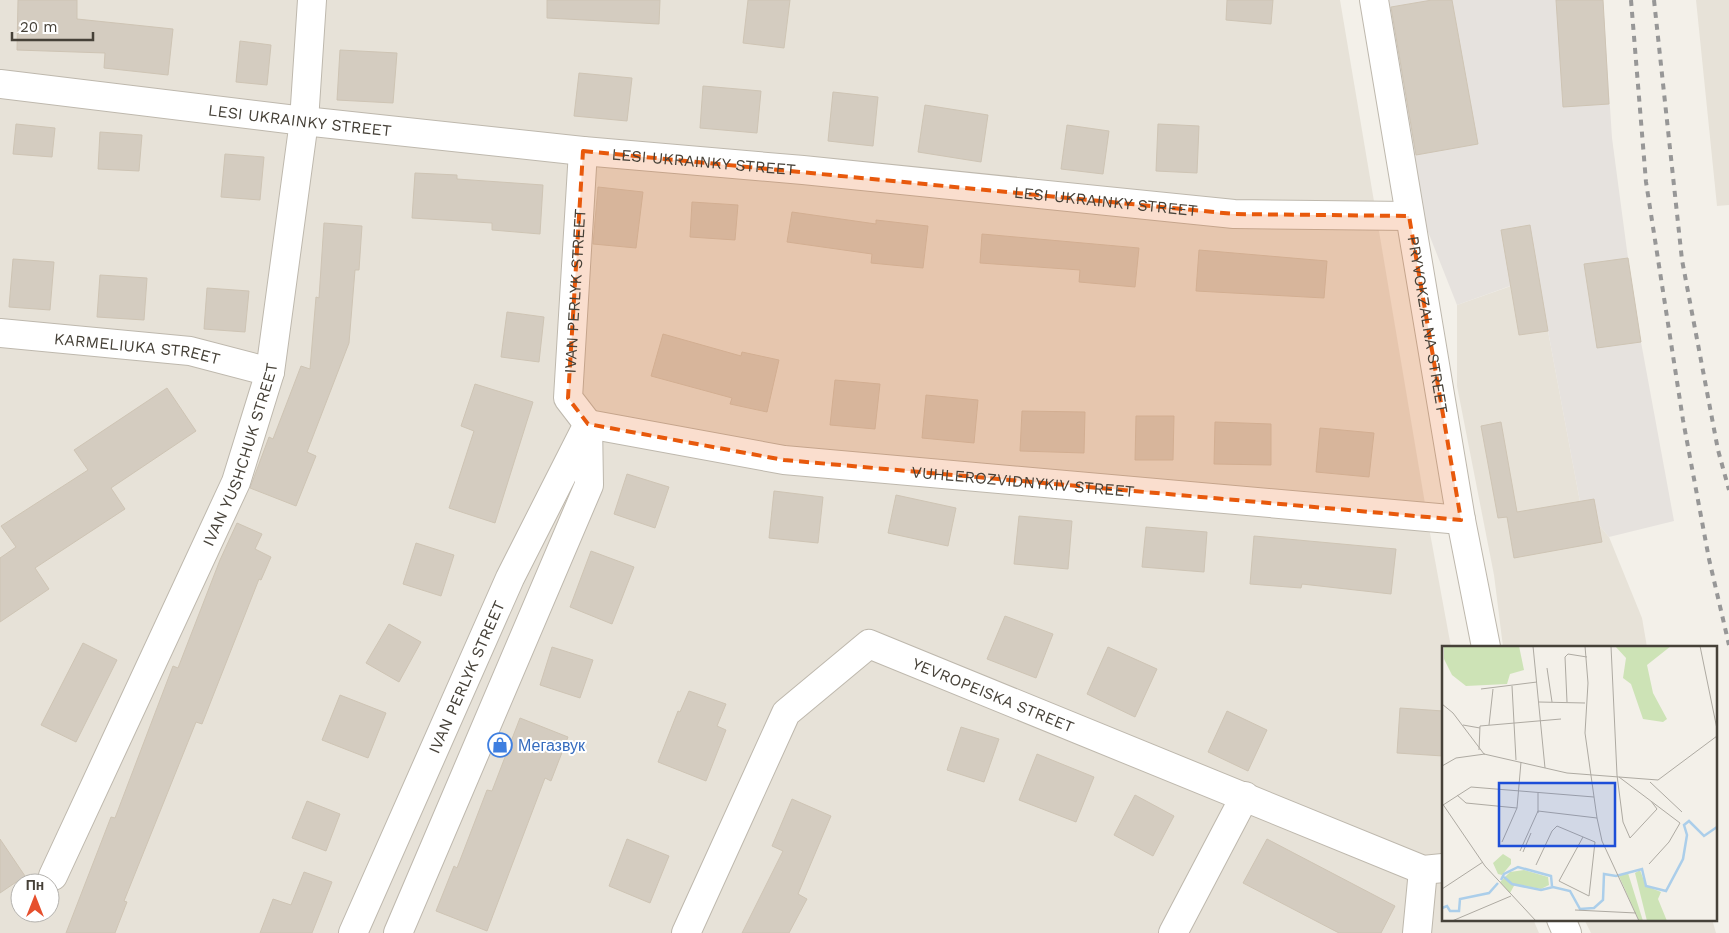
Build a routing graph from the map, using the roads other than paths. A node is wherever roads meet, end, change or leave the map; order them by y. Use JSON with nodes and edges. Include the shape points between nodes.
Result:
{"nodes":[{"id":1,"x":312,"y":0,"type":"edge"},
{"id":2,"x":1374,"y":0,"type":"edge"},
{"id":3,"x":0,"y":84,"type":"edge"},
{"id":4,"x":304,"y":121,"type":"junction"},
{"id":5,"x":583,"y":151,"type":"junction"},
{"id":6,"x":1409,"y":216,"type":"junction"},
{"id":7,"x":0,"y":333,"type":"edge"},
{"id":8,"x":270,"y":372,"type":"junction"},
{"id":9,"x":588,"y":424,"type":"junction"},
{"id":10,"x":1461,"y":520,"type":"junction"},
{"id":11,"x":1486,"y":646,"type":"edge"},
{"id":12,"x":1245,"y":796,"type":"junction"},
{"id":13,"x":1433,"y":869,"type":"edge"},
{"id":14,"x":54,"y":873,"type":"edge"},
{"id":15,"x":1561,"y":920,"type":"edge"},
{"id":16,"x":353,"y":933,"type":"edge"},
{"id":17,"x":398,"y":933,"type":"edge"},
{"id":18,"x":686,"y":933,"type":"edge"},
{"id":19,"x":1173,"y":933,"type":"edge"},
{"id":20,"x":1416,"y":933,"type":"edge"},
{"id":21,"x":1567,"y":933,"type":"edge"}],
"edges":[{"from":1,"to":4,"type":"street","name":"IVAN YUSHCHUK STREET"},
{"from":2,"to":6,"type":"street","name":"PRYVOKZALNA STREET"},
{"from":3,"to":4,"type":"street","name":"LESI UKRAINKY STREET"},
{"from":4,"to":5,"type":"street","name":"LESI UKRAINKY STREET"},
{"from":4,"to":8,"type":"street","name":"IVAN YUSHCHUK STREET"},
{"from":5,"to":6,"type":"street","name":"LESI UKRAINKY STREET","via":[[1234,214]]},
{"from":5,"to":9,"type":"street","name":"IVAN PERLYK STREET","via":[[568,398]]},
{"from":6,"to":10,"type":"street","name":"PRYVOKZALNA STREET"},
{"from":7,"to":8,"type":"street","name":"KARMELIUKA STREET","via":[[190,351]]},
{"from":8,"to":14,"type":"street","name":"IVAN YUSHCHUK STREET","via":[[236,482]]},
{"from":9,"to":10,"type":"street","name":"VUHLEROZVIDNYKIV STREET","via":[[784,460]]},
{"from":9,"to":16,"type":"street","name":"IVAN PERLYK STREET","via":[[510,578]]},
{"from":9,"to":17,"type":"street","via":[[589,485]]},
{"from":10,"to":11,"type":"street","name":"PRYVOKZALNA STREET"},
{"from":12,"to":13,"type":"street","name":"YEVROPEISKA STREET"},
{"from":12,"to":18,"type":"street","name":"YEVROPEISKA STREET","via":[[869,644],[786,713]]},
{"from":12,"to":19,"type":"street"},
{"from":13,"to":20,"type":"street"},
{"from":15,"to":21,"type":"street"}]}
